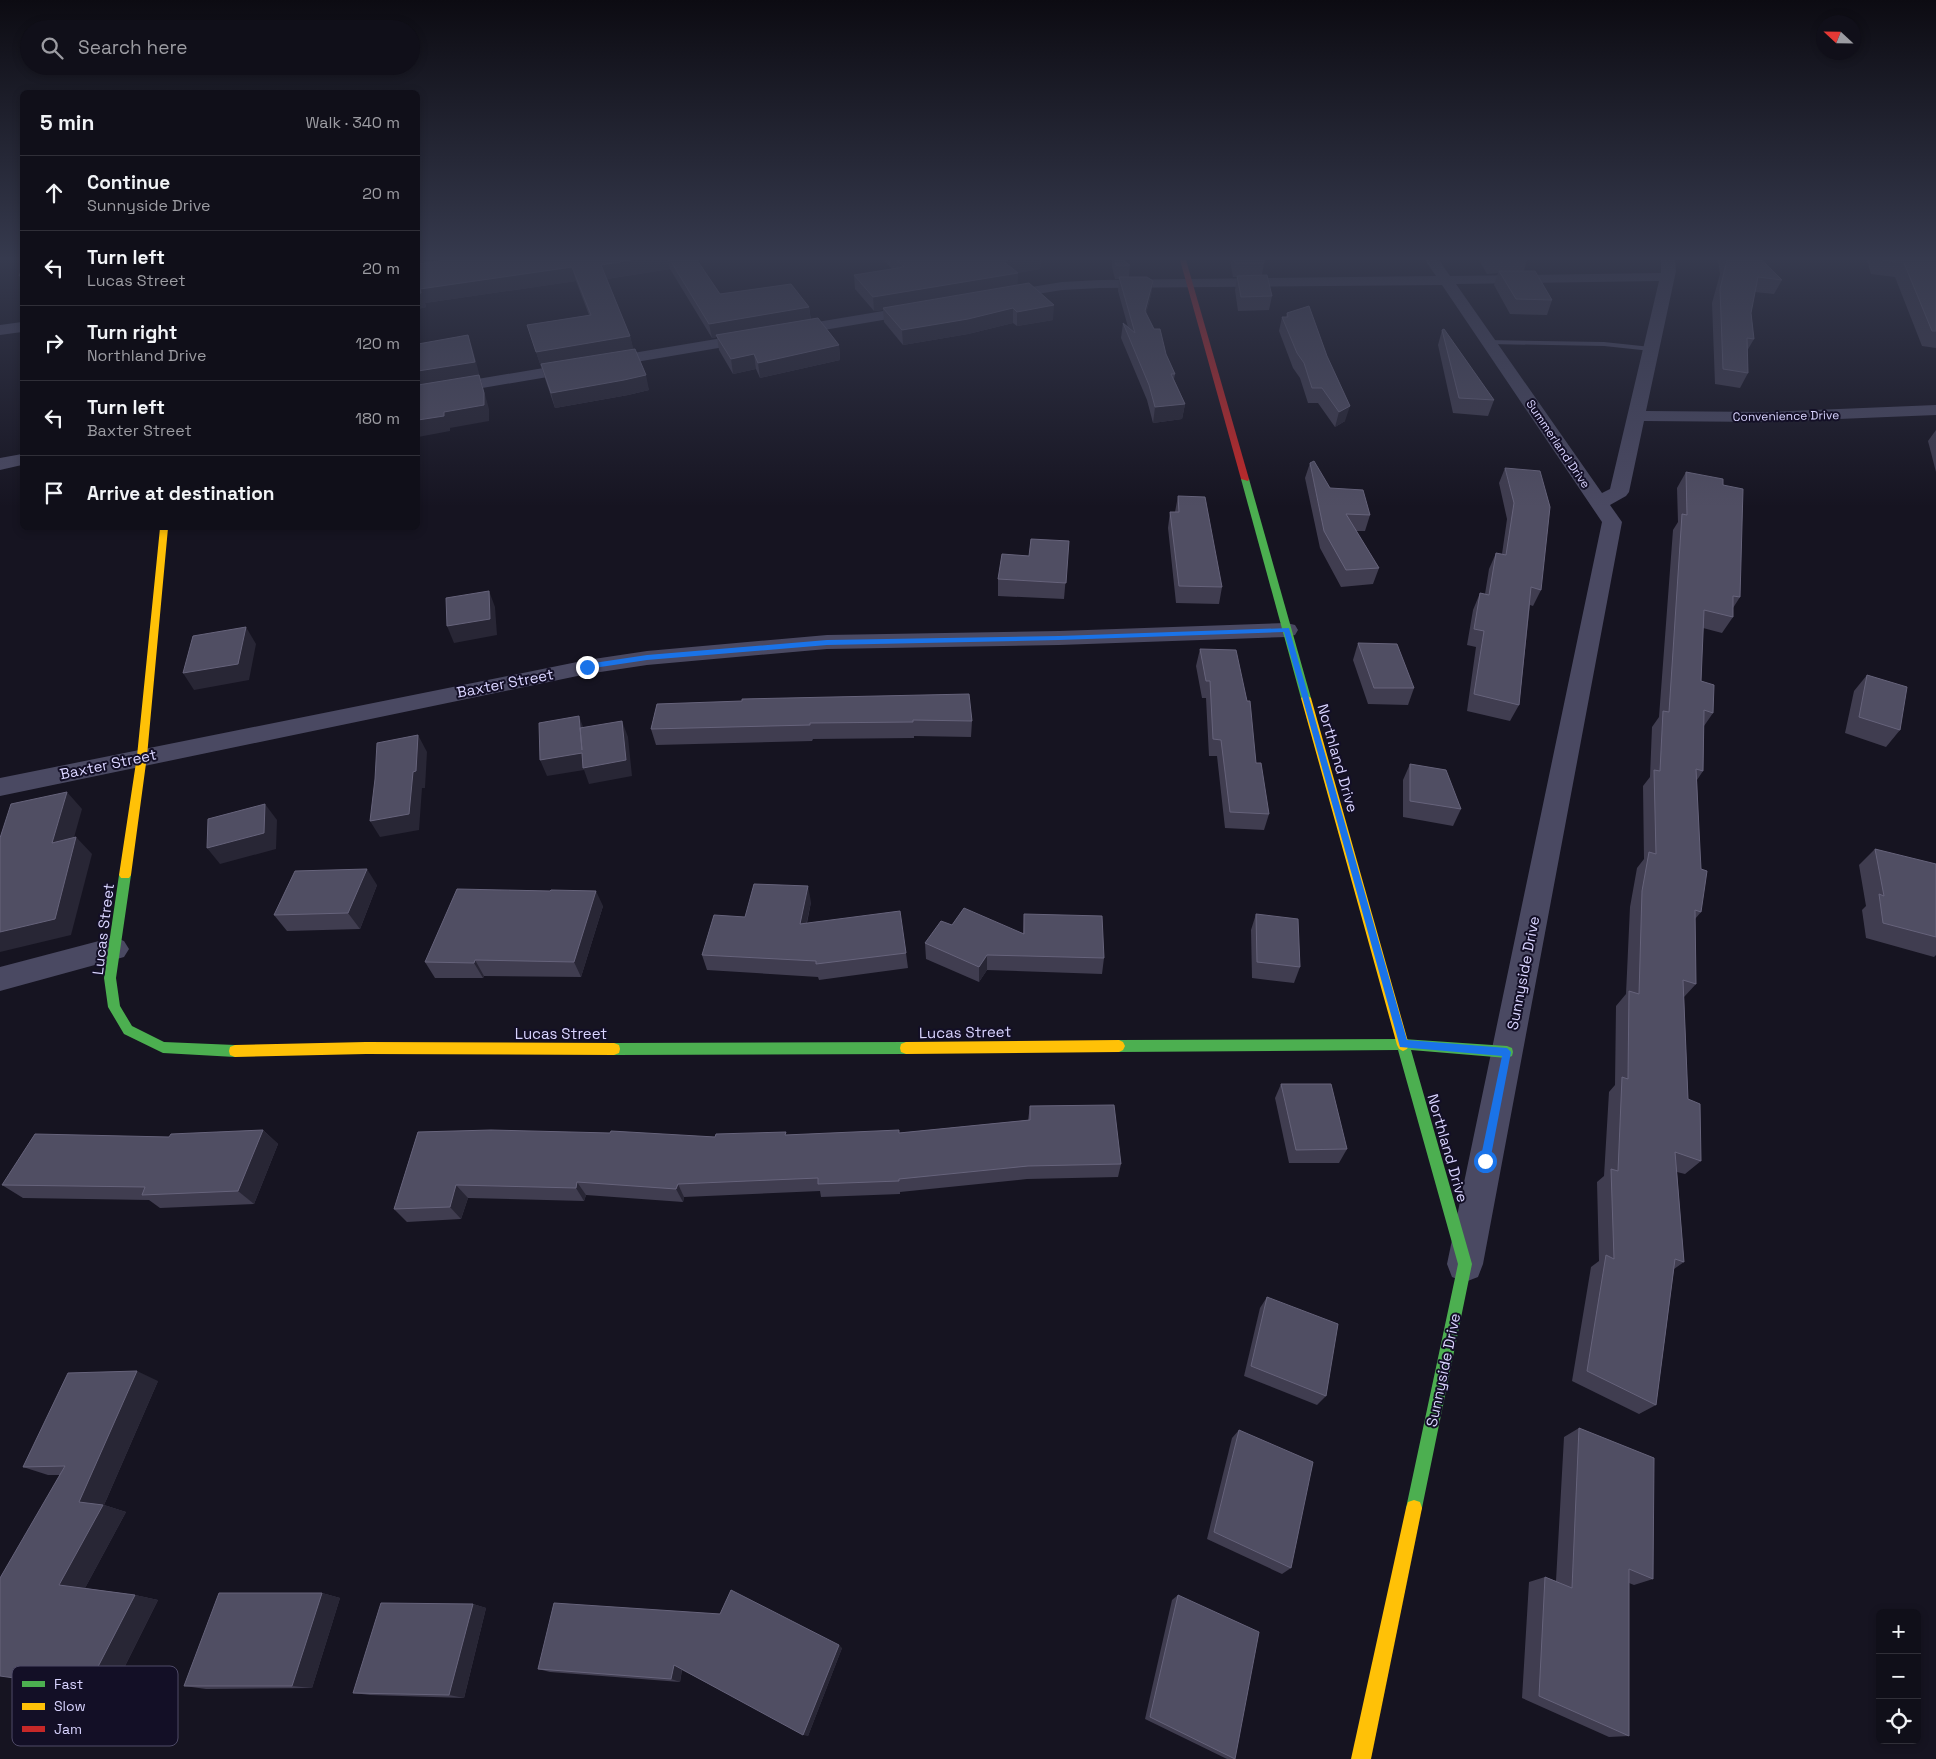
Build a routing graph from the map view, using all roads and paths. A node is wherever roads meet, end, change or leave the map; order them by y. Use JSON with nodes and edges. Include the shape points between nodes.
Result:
{"nodes":[{"id":1,"x":727,"y":342,"type":"edge"},
{"id":2,"x":1206,"y":342,"type":"edge"},
{"id":3,"x":1489,"y":342,"type":"edge"},
{"id":4,"x":1494,"y":342,"type":"edge"},
{"id":5,"x":1652,"y":342,"type":"edge"},
{"id":6,"x":1651,"y":349,"type":"junction"},
{"id":7,"x":420,"y":394,"type":"edge"},
{"id":8,"x":1936,"y":410,"type":"edge"},
{"id":9,"x":1636,"y":416,"type":"junction"},
{"id":10,"x":20,"y":460,"type":"edge"},
{"id":11,"x":0,"y":464,"type":"edge"},
{"id":12,"x":1600,"y":503,"type":"junction"},
{"id":13,"x":164,"y":530,"type":"edge"},
{"id":14,"x":1287,"y":630,"type":"junction"},
{"id":15,"x":142,"y":756,"type":"junction"},
{"id":16,"x":0,"y":786,"type":"edge"},
{"id":17,"x":114,"y":949,"type":"junction"},
{"id":18,"x":0,"y":979,"type":"edge"},
{"id":19,"x":1403,"y":1044,"type":"junction"},
{"id":20,"x":1507,"y":1052,"type":"junction"},
{"id":21,"x":1465,"y":1264,"type":"junction"},
{"id":22,"x":1361,"y":1759,"type":"edge"}],
"edges":[{"from":1,"to":7,"type":"street"},
{"from":2,"to":14,"type":"street","name":"Northland Drive"},
{"from":3,"to":12,"type":"street","name":"Summerland Drive"},
{"from":4,"to":6,"type":"lane","via":[[1604,344]]},
{"from":5,"to":6,"type":"street"},
{"from":6,"to":9,"type":"street"},
{"from":8,"to":9,"type":"street","name":"Convenience Drive","via":[[1768,417]]},
{"from":9,"to":12,"type":"street","via":[[1618,492]]},
{"from":10,"to":11,"type":"street"},
{"from":12,"to":20,"type":"street","name":"Sunnyside Drive","via":[[1612,522]]},
{"from":13,"to":15,"type":"street","name":"Lucas Street"},
{"from":14,"to":15,"type":"street","name":"Baxter Street","via":[[827,642],[647,658],[587,667]]},
{"from":14,"to":19,"type":"street","name":"Northland Drive"},
{"from":15,"to":16,"type":"street","name":"Baxter Street"},
{"from":15,"to":17,"type":"street","name":"Lucas Street"},
{"from":17,"to":18,"type":"street"},
{"from":17,"to":19,"type":"street","name":"Lucas Street","via":[[110,978],[114,1007],[128,1030],[162,1047],[241,1051]]},
{"from":19,"to":20,"type":"street","name":"Lucas Street"},
{"from":19,"to":21,"type":"street","name":"Northland Drive"},
{"from":20,"to":21,"type":"street","name":"Sunnyside Drive"},
{"from":21,"to":22,"type":"street","name":"Sunnyside Drive"}]}
